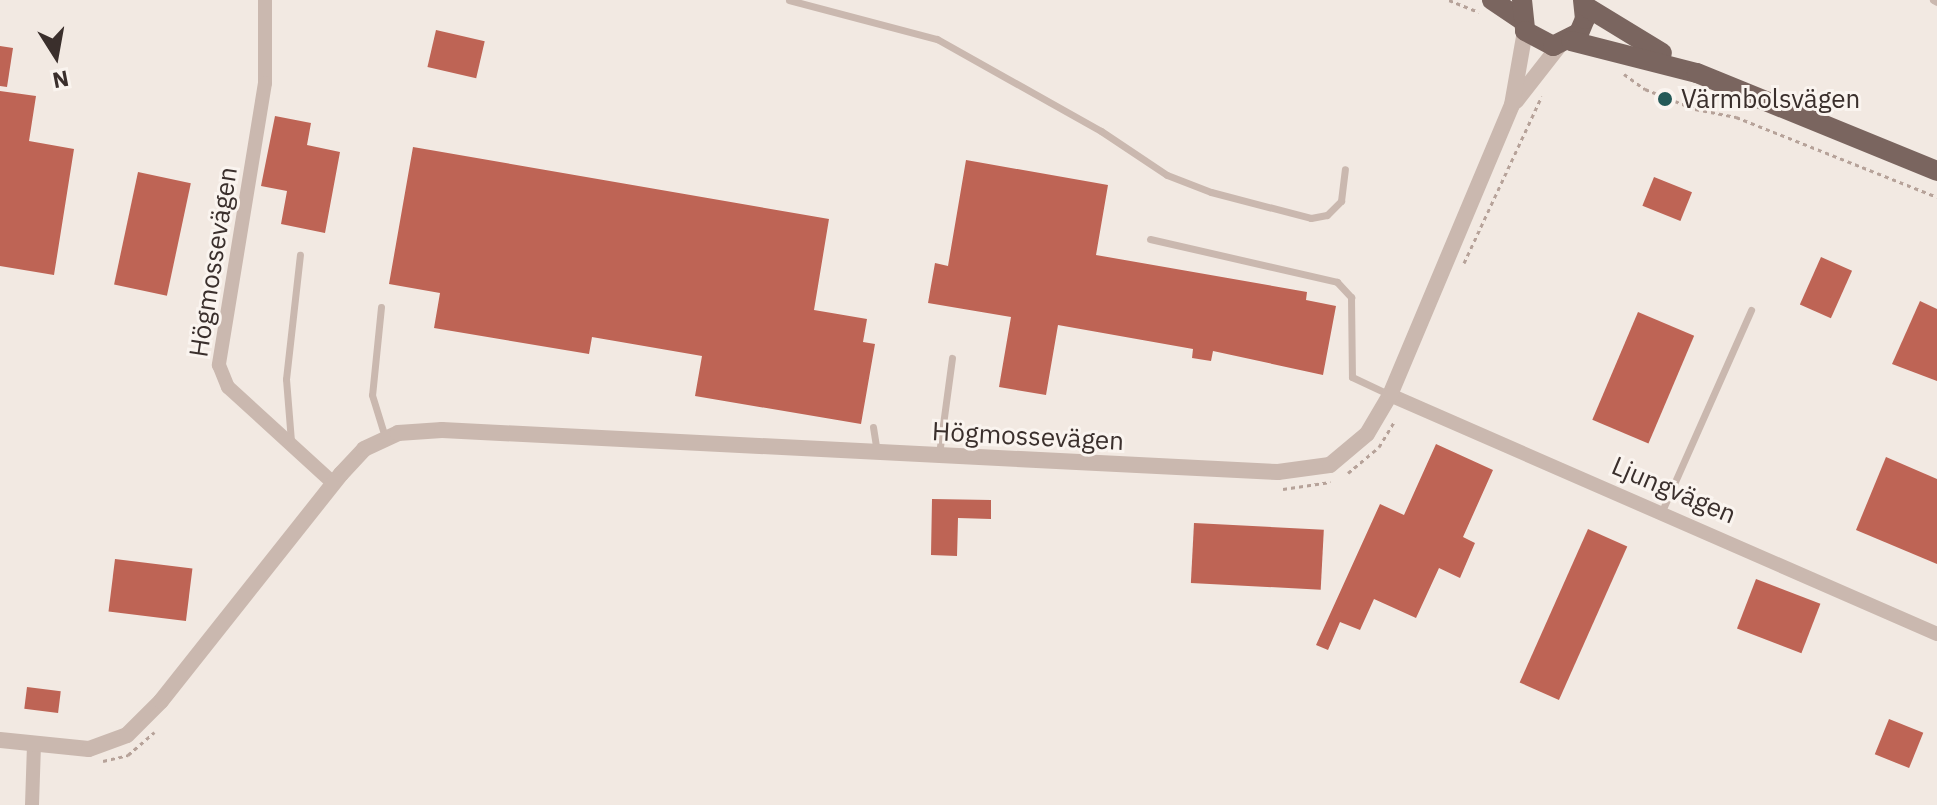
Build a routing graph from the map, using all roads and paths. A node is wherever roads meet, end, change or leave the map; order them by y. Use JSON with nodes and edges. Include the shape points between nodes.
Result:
{"nodes":[{"id":1,"x":265,"y":0,"type":"edge"},
{"id":2,"x":789,"y":0,"type":"edge"},
{"id":3,"x":1449,"y":0,"type":"edge"},
{"id":4,"x":1584,"y":2,"type":"edge"},
{"id":5,"x":1489,"y":8,"type":"edge"},
{"id":6,"x":1522,"y":17,"type":"edge"},
{"id":7,"x":1565,"y":43,"type":"junction"},
{"id":8,"x":1620,"y":71,"type":"dead end"},
{"id":9,"x":1697,"y":73,"type":"junction"},
{"id":10,"x":1512,"y":105,"type":"junction"},
{"id":11,"x":1345,"y":169,"type":"dead end"},
{"id":12,"x":1937,"y":171,"type":"edge"},
{"id":13,"x":1937,"y":197,"type":"edge"},
{"id":14,"x":1150,"y":239,"type":"dead end"},
{"id":15,"x":300,"y":255,"type":"dead end"},
{"id":16,"x":381,"y":307,"type":"dead end"},
{"id":17,"x":1751,"y":310,"type":"dead end"},
{"id":18,"x":952,"y":358,"type":"dead end"},
{"id":19,"x":1390,"y":395,"type":"junction"},
{"id":20,"x":873,"y":427,"type":"dead end"},
{"id":21,"x":385,"y":437,"type":"junction"},
{"id":22,"x":291,"y":441,"type":"junction"},
{"id":23,"x":878,"y":454,"type":"junction"},
{"id":24,"x":939,"y":456,"type":"junction"},
{"id":25,"x":333,"y":483,"type":"junction"},
{"id":26,"x":1662,"y":511,"type":"junction"},
{"id":27,"x":1937,"y":634,"type":"edge"},
{"id":28,"x":0,"y":740,"type":"edge"},
{"id":29,"x":34,"y":745,"type":"junction"},
{"id":30,"x":32,"y":805,"type":"edge"}],
"edges":[{"from":1,"to":22,"type":"street","name":"Högmossevägen","via":[[265,83],[219,365],[228,387]]},
{"from":2,"to":11,"type":"lane","via":[[937,39],[1167,175],[1211,192],[1311,218],[1327,215],[1341,201]]},
{"from":3,"to":5,"type":"path"},
{"from":4,"to":7,"type":"main road","via":[[1583,26]]},
{"from":4,"to":9,"type":"main road"},
{"from":5,"to":6,"type":"main road"},
{"from":6,"to":7,"type":"main road","via":[[1540,44]]},
{"from":6,"to":10,"type":"street","name":"Högmossevägen"},
{"from":7,"to":9,"type":"main road"},
{"from":7,"to":10,"type":"street","name":"Högmossevägen"},
{"from":8,"to":13,"type":"path","via":[[1670,99],[1736,117]]},
{"from":9,"to":12,"type":"main road"},
{"from":10,"to":19,"type":"street","name":"Högmossevägen"},
{"from":14,"to":19,"type":"lane","via":[[1337,282],[1351,297],[1352,377]]},
{"from":15,"to":22,"type":"lane","via":[[286,379]]},
{"from":16,"to":21,"type":"lane","via":[[372,395]]},
{"from":17,"to":26,"type":"lane"},
{"from":18,"to":24,"type":"lane"},
{"from":19,"to":24,"type":"street","name":"Högmossevägen","via":[[1374,425],[1348,454],[1330,465],[1299,472]]},
{"from":19,"to":26,"type":"street","name":"Ljungvägen"},
{"from":20,"to":23,"type":"lane"},
{"from":21,"to":23,"type":"street","name":"Högmossevägen","via":[[442,430]]},
{"from":21,"to":25,"type":"street","name":"Högmossevägen","via":[[364,449]]},
{"from":22,"to":25,"type":"street","name":"Högmossevägen"},
{"from":23,"to":24,"type":"street","name":"Högmossevägen"},
{"from":25,"to":29,"type":"street","name":"Högmossevägen","via":[[135,728],[89,749]]},
{"from":26,"to":27,"type":"street","name":"Ljungvägen"},
{"from":28,"to":29,"type":"street","name":"Högmossevägen"},
{"from":29,"to":30,"type":"street"}]}
